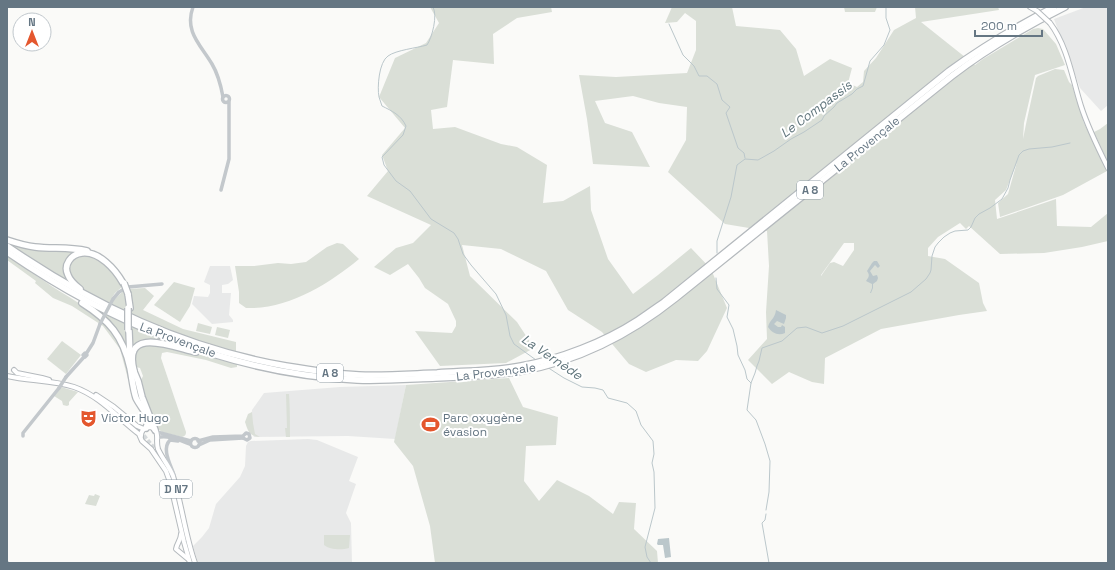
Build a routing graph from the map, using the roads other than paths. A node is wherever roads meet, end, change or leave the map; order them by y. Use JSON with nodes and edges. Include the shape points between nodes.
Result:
{"nodes":[{"id":1,"x":193,"y":7,"type":"edge"},
{"id":2,"x":1030,"y":7,"type":"edge"},
{"id":3,"x":1054,"y":7,"type":"edge"},
{"id":4,"x":1065,"y":7,"type":"edge"},
{"id":5,"x":225,"y":96,"type":"junction"},
{"id":6,"x":227,"y":102,"type":"junction"},
{"id":7,"x":1108,"y":168,"type":"edge"},
{"id":8,"x":221,"y":190,"type":"dead end"},
{"id":9,"x":7,"y":240,"type":"edge"},
{"id":10,"x":7,"y":246,"type":"edge"},
{"id":11,"x":7,"y":252,"type":"edge"},
{"id":12,"x":160,"y":279,"type":"dead end"},
{"id":13,"x":123,"y":283,"type":"junction"},
{"id":14,"x":155,"y":284,"type":"junction"},
{"id":15,"x":162,"y":284,"type":"dead end"},
{"id":16,"x":59,"y":286,"type":"junction"},
{"id":17,"x":105,"y":306,"type":"junction"},
{"id":18,"x":234,"y":360,"type":"junction"},
{"id":19,"x":132,"y":369,"type":"junction"},
{"id":20,"x":14,"y":370,"type":"dead end"},
{"id":21,"x":7,"y":375,"type":"edge"},
{"id":22,"x":51,"y":381,"type":"junction"},
{"id":23,"x":100,"y":398,"type":"junction"},
{"id":24,"x":145,"y":428,"type":"junction"},
{"id":25,"x":140,"y":431,"type":"tunnel mouth"},
{"id":26,"x":156,"y":431,"type":"junction"},
{"id":27,"x":23,"y":436,"type":"dead end"},
{"id":28,"x":141,"y":436,"type":"junction"},
{"id":29,"x":243,"y":437,"type":"dead end"},
{"id":30,"x":157,"y":439,"type":"junction"},
{"id":31,"x":178,"y":441,"type":"junction"},
{"id":32,"x":190,"y":442,"type":"junction"},
{"id":33,"x":199,"y":443,"type":"junction"},
{"id":34,"x":146,"y":444,"type":"junction"},
{"id":35,"x":154,"y":448,"type":"tunnel mouth"},
{"id":36,"x":175,"y":486,"type":"junction"},
{"id":37,"x":182,"y":532,"type":"junction"},
{"id":38,"x":187,"y":544,"type":"junction"},
{"id":39,"x":177,"y":545,"type":"junction"},
{"id":40,"x":180,"y":552,"type":"junction"},
{"id":41,"x":190,"y":562,"type":"edge"},
{"id":42,"x":195,"y":563,"type":"edge"}],
"edges":[{"from":1,"to":5,"type":"street","via":[[191,19],[194,38],[212,64]]},
{"from":2,"to":7,"type":"main road","bridge":true,"via":[[1050,23],[1061,42],[1088,128]]},
{"from":3,"to":17,"type":"highway","name":"La Provençale","number":"A 8","via":[[1005,33],[949,71],[637,321],[590,345],[559,357],[497,369],[395,375],[323,372],[248,358],[203,346]]},
{"from":4,"to":18,"type":"highway","name":"La Provençale","number":"A 8","via":[[1003,41],[952,76],[682,293],[640,325],[595,349],[538,368],[513,372],[369,380],[294,373]]},
{"from":5,"to":6,"type":"street","via":[[223,99]]},
{"from":5,"to":6,"type":"street","via":[[230,98]]},
{"from":6,"to":8,"type":"street","via":[[229,159]]},
{"from":9,"to":13,"type":"highway","via":[[26,246],[88,251],[110,264]]},
{"from":10,"to":17,"type":"highway","name":"La Provençale","number":"A 8","via":[[58,280]]},
{"from":11,"to":16,"type":"highway","name":"La Provençale","number":"A 8"},
{"from":12,"to":14,"type":"street"},
{"from":13,"to":17,"type":"highway","via":[[109,265],[93,255],[80,253],[70,259],[66,269],[70,279]]},
{"from":13,"to":19,"type":"highway","bridge":true,"via":[[129,308]]},
{"from":14,"to":15,"type":"street"},
{"from":14,"to":27,"type":"street","bridge":true,"via":[[128,287],[119,292],[100,324],[93,343]]},
{"from":16,"to":18,"type":"highway","name":"La Provençale","number":"A 8","via":[[133,324],[194,348]]},
{"from":16,"to":19,"type":"highway","via":[[97,312],[112,327]]},
{"from":18,"to":19,"type":"highway","via":[[147,342],[137,346],[133,352]]},
{"from":19,"to":24,"type":"highway","via":[[137,398],[149,420]]},
{"from":19,"to":26,"type":"highway"},
{"from":20,"to":22,"type":"main road","via":[[17,373]]},
{"from":21,"to":22,"type":"main road"},
{"from":21,"to":28,"type":"main road","via":[[74,387],[101,402]]},
{"from":22,"to":23,"type":"main road","via":[[83,388]]},
{"from":23,"to":24,"type":"main road","via":[[137,426]]},
{"from":23,"to":25,"type":"main road"},
{"from":24,"to":26,"type":"main road","via":[[151,427]]},
{"from":24,"to":28,"type":"main road"},
{"from":26,"to":30,"type":"main road"},
{"from":26,"to":32,"type":"street"},
{"from":28,"to":34,"type":"main road"},
{"from":29,"to":33,"type":"street"},
{"from":30,"to":31,"type":"street","via":[[163,437]]},
{"from":30,"to":34,"type":"main road","via":[[151,444]]},
{"from":30,"to":36,"type":"main road","number":"D N7"},
{"from":31,"to":32,"type":"street"},
{"from":31,"to":36,"type":"street","via":[[171,440],[166,447]]},
{"from":32,"to":33,"type":"street","via":[[194,439]]},
{"from":32,"to":33,"type":"street","via":[[193,448],[198,447]]},
{"from":34,"to":37,"type":"main road","number":"D N7","via":[[161,464],[170,482]]},
{"from":35,"to":36,"type":"main road"},
{"from":36,"to":38,"type":"main road","number":"D N7"},
{"from":37,"to":38,"type":"main road","number":"D N7"},
{"from":37,"to":39,"type":"main road"},
{"from":38,"to":39,"type":"main road"},
{"from":38,"to":40,"type":"main road"},
{"from":38,"to":41,"type":"main road","number":"D N7"},
{"from":38,"to":42,"type":"main road","number":"D N7"},
{"from":39,"to":40,"type":"main road","via":[[176,549]]},
{"from":40,"to":41,"type":"main road"}]}
